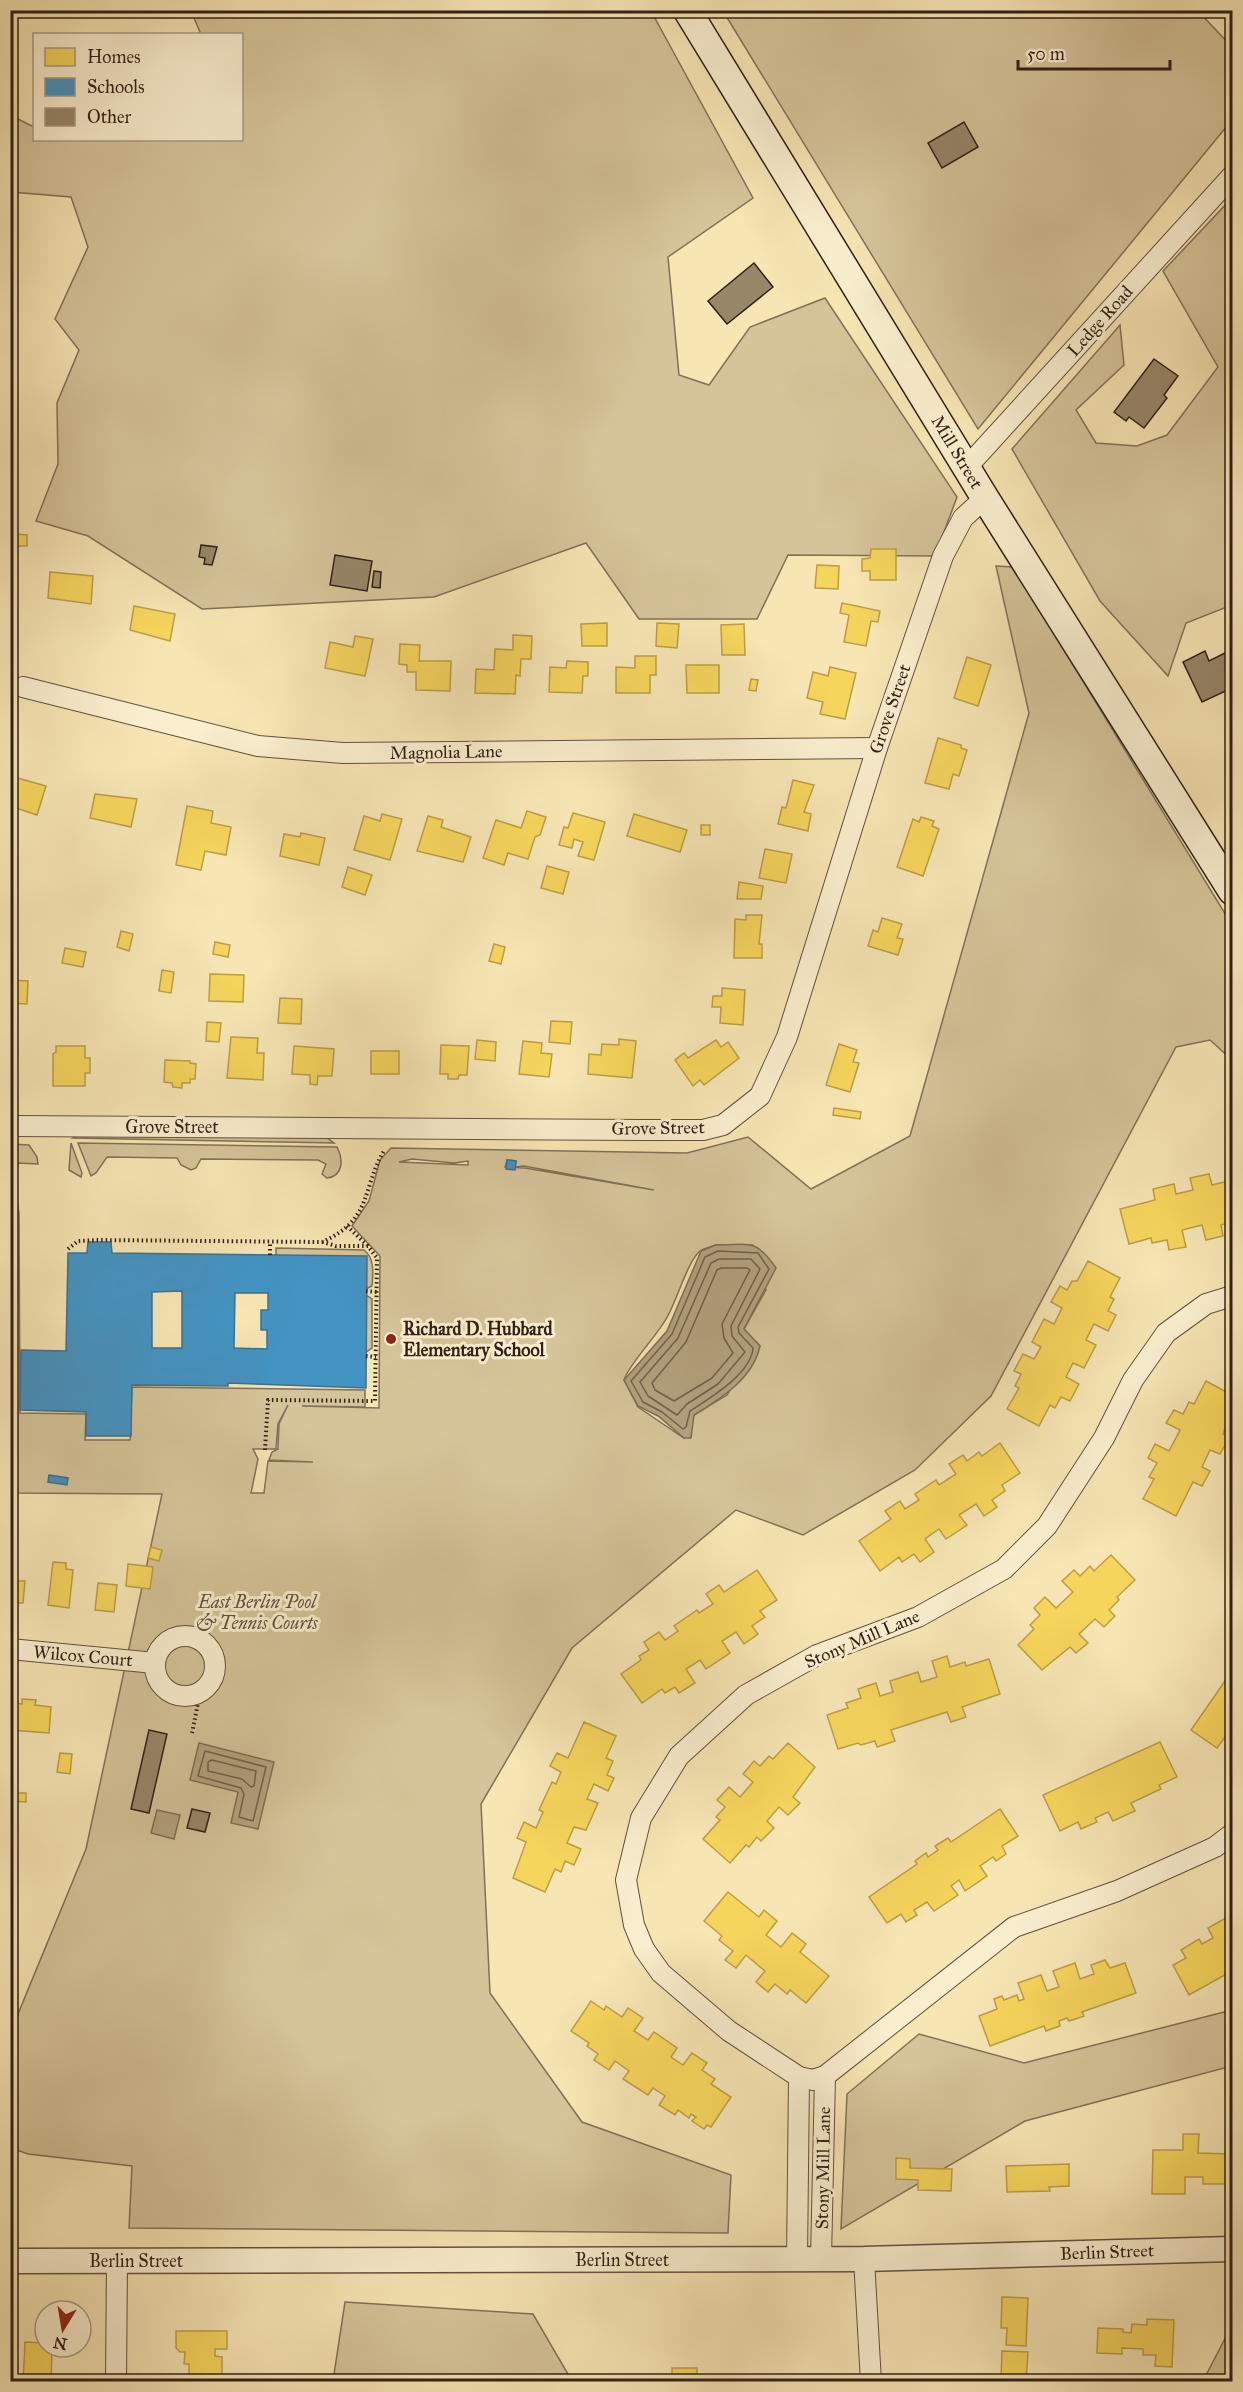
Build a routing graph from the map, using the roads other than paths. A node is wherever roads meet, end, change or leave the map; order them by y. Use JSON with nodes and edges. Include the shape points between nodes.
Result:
{"nodes":[{"id":1,"x":687,"y":10,"type":"edge"},
{"id":2,"x":1233,"y":176,"type":"edge"},
{"id":3,"x":967,"y":466,"type":"junction"},
{"id":4,"x":985,"y":498,"type":"junction"},
{"id":5,"x":23,"y":687,"type":"dead end"},
{"id":6,"x":877,"y":748,"type":"junction"},
{"id":7,"x":1233,"y":891,"type":"edge"},
{"id":8,"x":10,"y":1126,"type":"edge"},
{"id":9,"x":1233,"y":1296,"type":"edge"},
{"id":10,"x":10,"y":1649,"type":"edge"},
{"id":11,"x":155,"y":1663,"type":"junction"},
{"id":12,"x":1233,"y":1834,"type":"edge"},
{"id":13,"x":825,"y":2076,"type":"junction"},
{"id":14,"x":799,"y":2077,"type":"junction"},
{"id":15,"x":1233,"y":2249,"type":"edge"},
{"id":16,"x":821,"y":2259,"type":"junction"},
{"id":17,"x":864,"y":2259,"type":"junction"},
{"id":18,"x":117,"y":2260,"type":"junction"},
{"id":19,"x":797,"y":2260,"type":"junction"},
{"id":20,"x":10,"y":2261,"type":"edge"},
{"id":21,"x":116,"y":2382,"type":"edge"},
{"id":22,"x":871,"y":2382,"type":"edge"}],
"edges":[{"from":1,"to":3,"type":"main road","name":"Mill Street"},
{"from":2,"to":3,"type":"street","name":"Ledge Road"},
{"from":3,"to":4,"type":"main road","name":"Mill Street"},
{"from":4,"to":6,"type":"street","name":"Grove Street","via":[[963,519],[943,556]]},
{"from":4,"to":7,"type":"main road","name":"Mill Street"},
{"from":5,"to":6,"type":"street","name":"Magnolia Lane","via":[[258,746],[343,753]]},
{"from":6,"to":8,"type":"street","name":"Grove Street","via":[[787,1037],[760,1096],[723,1125],[693,1130]]},
{"from":9,"to":14,"type":"street","name":"Stony Mill Lane","via":[[1206,1304],[1166,1333],[1133,1380],[1104,1438],[1047,1526],[1004,1569],[918,1617],[818,1655],[746,1695],[679,1756],[641,1818],[626,1880],[634,1925],[644,1949],[661,1973],[729,2031]]},
{"from":10,"to":11,"type":"street","name":"Wilcox Court"},
{"from":11,"to":11,"type":"street","name":"Wilcox Court","via":[[163,1645],[180,1636],[198,1639],[212,1652],[215,1670],[200,1693],[181,1696],[172,1694],[159,1681]]},
{"from":12,"to":13,"type":"street","via":[[1215,1848],[1117,1891],[1014,1927]]},
{"from":13,"to":14,"type":"street","name":"Stony Mill Lane","via":[[813,2080]]},
{"from":13,"to":16,"type":"street","name":"Stony Mill Lane"},
{"from":14,"to":19,"type":"street","name":"Stony Mill Lane"},
{"from":15,"to":17,"type":"street","name":"Berlin Street"},
{"from":16,"to":17,"type":"street","name":"Berlin Street"},
{"from":16,"to":19,"type":"street","name":"Berlin Street"},
{"from":17,"to":22,"type":"street"},
{"from":18,"to":19,"type":"street","name":"Berlin Street"},
{"from":18,"to":20,"type":"street","name":"Berlin Street"},
{"from":18,"to":21,"type":"street"}]}
